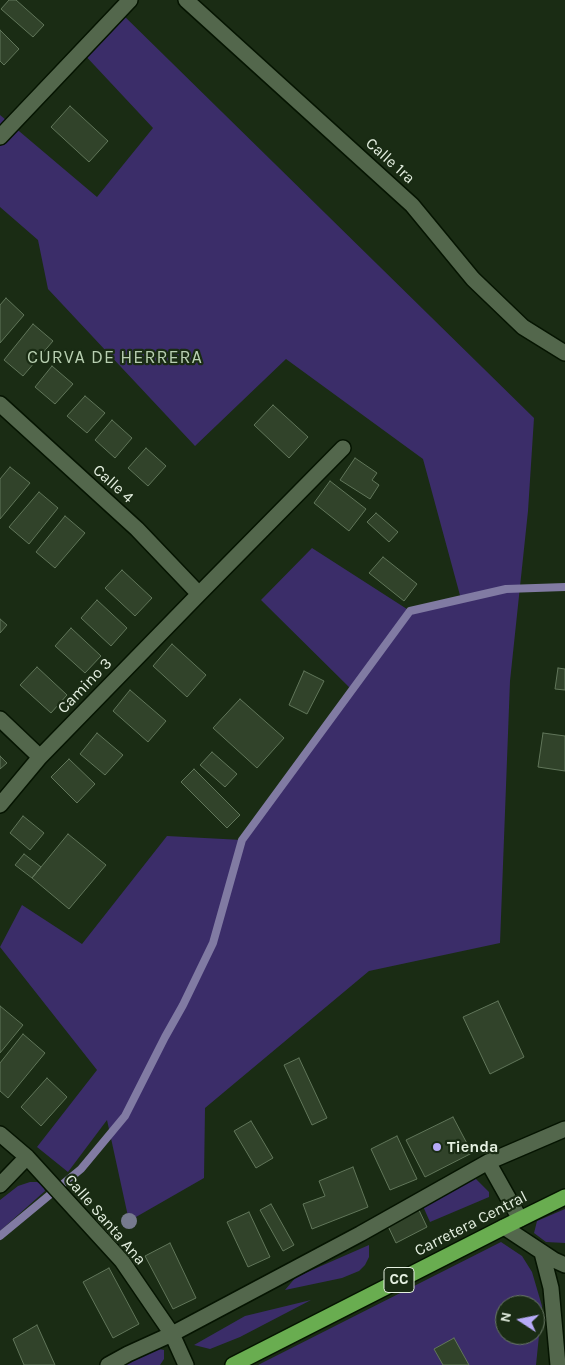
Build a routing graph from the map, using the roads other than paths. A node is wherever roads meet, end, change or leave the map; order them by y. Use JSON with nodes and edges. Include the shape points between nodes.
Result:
{"nodes":[{"id":1,"x":130,"y":0,"type":"edge"},
{"id":2,"x":186,"y":0,"type":"edge"},
{"id":3,"x":0,"y":137,"type":"edge"},
{"id":4,"x":565,"y":352,"type":"edge"},
{"id":5,"x":0,"y":404,"type":"edge"},
{"id":6,"x":343,"y":448,"type":"dead end"},
{"id":7,"x":199,"y":594,"type":"junction"},
{"id":8,"x":0,"y":719,"type":"edge"},
{"id":9,"x":40,"y":757,"type":"junction"},
{"id":10,"x":0,"y":805,"type":"edge"},
{"id":11,"x":565,"y":1128,"type":"edge"},
{"id":12,"x":0,"y":1134,"type":"edge"},
{"id":13,"x":27,"y":1157,"type":"junction"},
{"id":14,"x":488,"y":1162,"type":"junction"},
{"id":15,"x":0,"y":1185,"type":"edge"},
{"id":16,"x":565,"y":1197,"type":"edge"},
{"id":17,"x":520,"y":1219,"type":"junction"},
{"id":18,"x":504,"y":1226,"type":"junction"},
{"id":19,"x":542,"y":1253,"type":"junction"},
{"id":20,"x":565,"y":1265,"type":"edge"},
{"id":21,"x":172,"y":1334,"type":"junction"},
{"id":22,"x":108,"y":1365,"type":"edge"},
{"id":23,"x":186,"y":1365,"type":"edge"},
{"id":24,"x":233,"y":1365,"type":"edge"},
{"id":25,"x":558,"y":1365,"type":"edge"}],
"edges":[{"from":1,"to":3,"type":"street"},
{"from":2,"to":4,"type":"street","name":"Calle 1ra","via":[[412,204],[473,279],[523,327]]},
{"from":5,"to":7,"type":"street","name":"Calle 4","via":[[137,529]]},
{"from":6,"to":7,"type":"street","name":"Camino 3"},
{"from":7,"to":9,"type":"street","name":"Camino 3"},
{"from":8,"to":9,"type":"street"},
{"from":9,"to":10,"type":"street","name":"Camino 3"},
{"from":11,"to":14,"type":"street"},
{"from":12,"to":13,"type":"street","name":"Calle Santa Ana"},
{"from":13,"to":15,"type":"street"},
{"from":13,"to":21,"type":"street","name":"Calle Santa Ana","via":[[122,1261]]},
{"from":14,"to":17,"type":"street"},
{"from":14,"to":21,"type":"street"},
{"from":16,"to":17,"type":"highway","name":"Carretera Central","number":"CC"},
{"from":17,"to":18,"type":"highway","name":"Carretera Central","number":"CC"},
{"from":18,"to":19,"type":"street"},
{"from":18,"to":24,"type":"highway","name":"Carretera Central","number":"CC"},
{"from":19,"to":20,"type":"street"},
{"from":19,"to":25,"type":"street","via":[[552,1288]]},
{"from":21,"to":22,"type":"street"},
{"from":21,"to":23,"type":"street","name":"Calle Santa Ana"}]}
